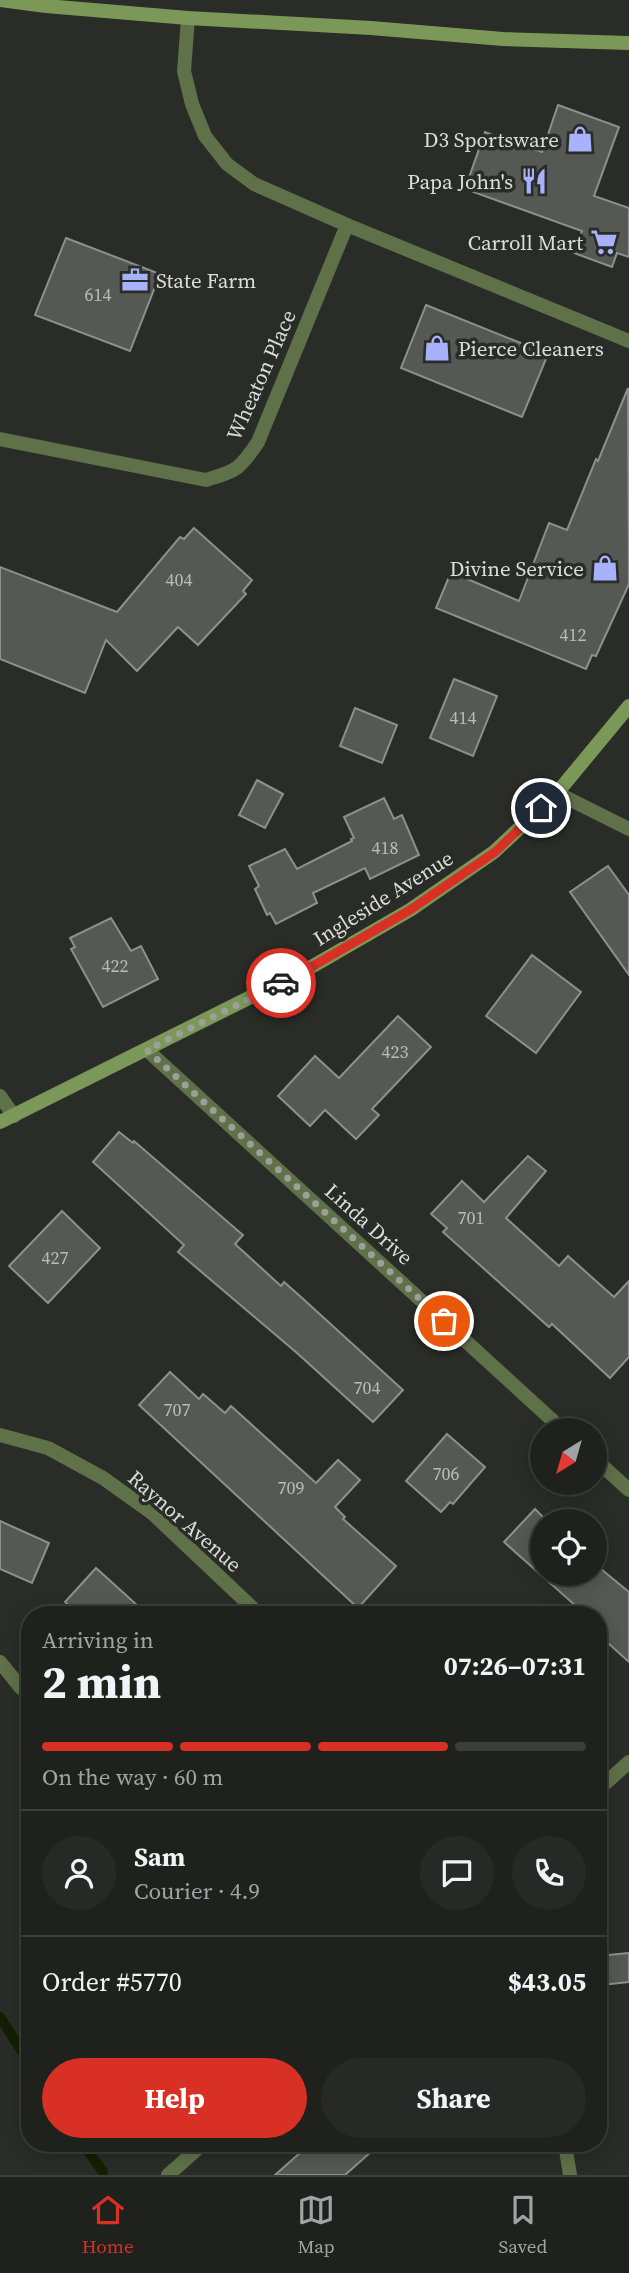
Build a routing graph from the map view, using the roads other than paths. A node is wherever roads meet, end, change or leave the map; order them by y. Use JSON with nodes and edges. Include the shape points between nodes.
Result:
{"nodes":[{"id":1,"x":0,"y":0,"type":"edge"},
{"id":2,"x":47,"y":3,"type":"edge"},
{"id":3,"x":188,"y":18,"type":"junction"},
{"id":4,"x":629,"y":43,"type":"edge"},
{"id":5,"x":347,"y":225,"type":"junction"},
{"id":6,"x":629,"y":341,"type":"edge"},
{"id":7,"x":0,"y":439,"type":"edge"},
{"id":8,"x":629,"y":706,"type":"edge"},
{"id":9,"x":557,"y":793,"type":"junction"},
{"id":10,"x":629,"y":829,"type":"edge"},
{"id":11,"x":147,"y":1050,"type":"junction"},
{"id":12,"x":0,"y":1097,"type":"edge"},
{"id":13,"x":7,"y":1119,"type":"edge"},
{"id":14,"x":550,"y":1418,"type":"edge"},
{"id":15,"x":0,"y":1435,"type":"edge"},
{"id":16,"x":607,"y":1470,"type":"edge"},
{"id":17,"x":629,"y":1490,"type":"edge"},
{"id":18,"x":250,"y":1606,"type":"edge"},
{"id":19,"x":0,"y":1662,"type":"edge"},
{"id":20,"x":21,"y":1688,"type":"dead end"},
{"id":21,"x":629,"y":1762,"type":"edge"},
{"id":22,"x":607,"y":1782,"type":"edge"},
{"id":23,"x":194,"y":2152,"type":"edge"},
{"id":24,"x":566,"y":2152,"type":"edge"},
{"id":25,"x":168,"y":2175,"type":"edge"},
{"id":26,"x":570,"y":2175,"type":"edge"}],
"edges":[{"from":1,"to":2,"type":"main road"},
{"from":2,"to":3,"type":"main road"},
{"from":3,"to":4,"type":"main road"},
{"from":3,"to":5,"type":"street","via":[[184,71],[205,136],[228,164],[254,184]]},
{"from":5,"to":6,"type":"street"},
{"from":5,"to":7,"type":"street","name":"Wheaton Place","via":[[258,442],[243,465],[206,480]]},
{"from":8,"to":9,"type":"main road","name":"Ingleside Avenue"},
{"from":9,"to":10,"type":"street"},
{"from":9,"to":11,"type":"main road","name":"Ingleside Avenue","via":[[495,852],[410,910],[313,966]]},
{"from":11,"to":13,"type":"main road","name":"Ingleside Avenue"},
{"from":11,"to":14,"type":"street","name":"Linda Drive"},
{"from":12,"to":13,"type":"street"},
{"from":15,"to":18,"type":"street","name":"Raynor Avenue","via":[[48,1448],[103,1478],[152,1513]]},
{"from":16,"to":17,"type":"street"},
{"from":19,"to":20,"type":"street"},
{"from":21,"to":22,"type":"street"},
{"from":23,"to":25,"type":"street"},
{"from":24,"to":26,"type":"street"}]}
